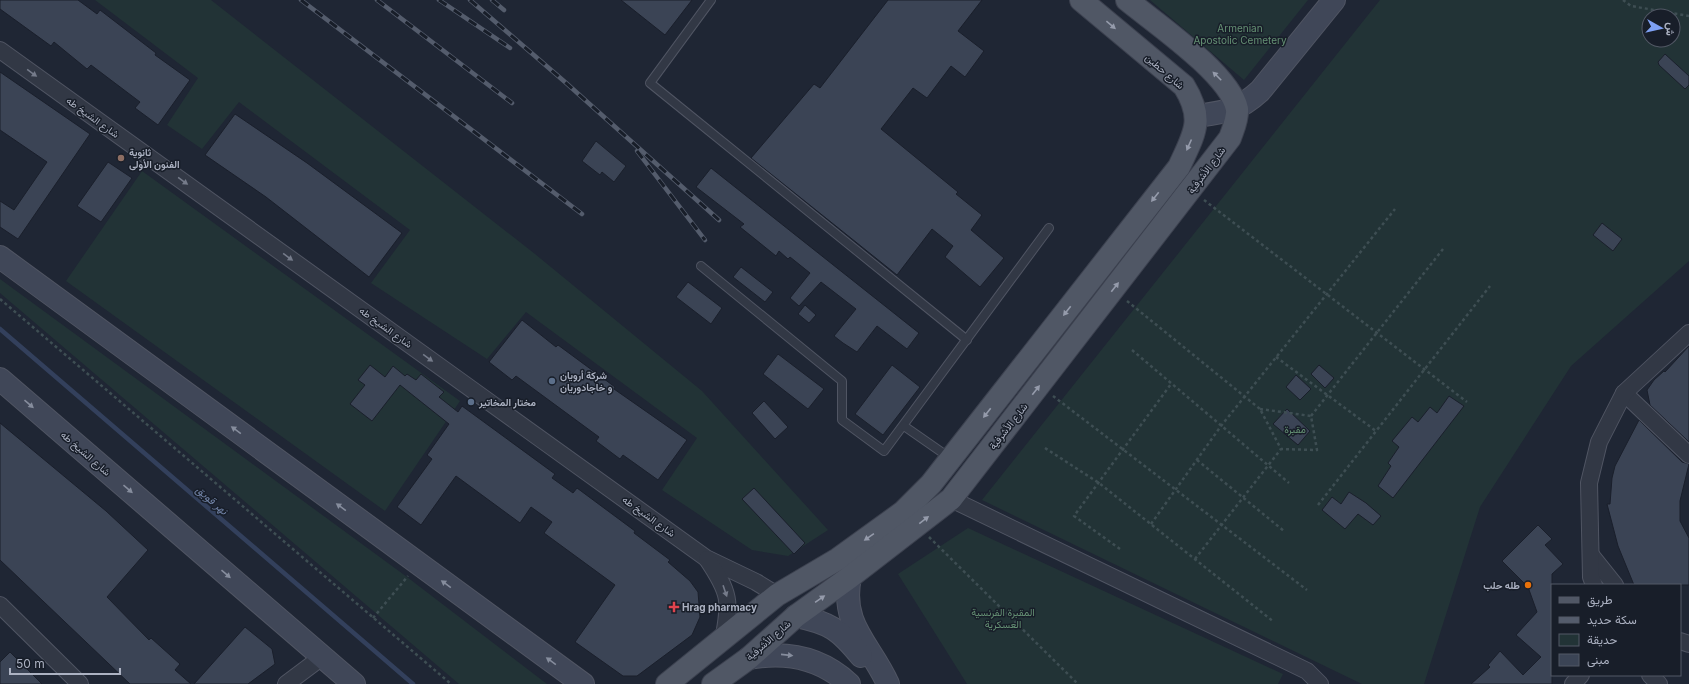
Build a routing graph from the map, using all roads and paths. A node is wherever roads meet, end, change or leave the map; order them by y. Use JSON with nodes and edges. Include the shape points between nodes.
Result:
{"nodes":[{"id":1,"x":711,"y":0,"type":"edge"},
{"id":2,"x":1081,"y":0,"type":"edge"},
{"id":3,"x":1127,"y":0,"type":"edge"},
{"id":4,"x":1334,"y":0,"type":"edge"},
{"id":5,"x":1622,"y":0,"type":"edge"},
{"id":6,"x":1689,"y":16,"type":"edge"},
{"id":7,"x":0,"y":50,"type":"edge"},
{"id":8,"x":1236,"y":109,"type":"junction"},
{"id":9,"x":1197,"y":116,"type":"junction"},
{"id":10,"x":1190,"y":190,"type":"junction"},
{"id":11,"x":1395,"y":209,"type":"dead end"},
{"id":12,"x":1049,"y":228,"type":"dead end"},
{"id":13,"x":1443,"y":249,"type":"dead end"},
{"id":14,"x":0,"y":257,"type":"edge"},
{"id":15,"x":701,"y":266,"type":"dead end"},
{"id":16,"x":1490,"y":286,"type":"dead end"},
{"id":17,"x":1113,"y":290,"type":"junction"},
{"id":18,"x":1326,"y":294,"type":"junction"},
{"id":19,"x":0,"y":299,"type":"edge"},
{"id":20,"x":1377,"y":333,"type":"junction"},
{"id":21,"x":1689,"y":333,"type":"edge"},
{"id":22,"x":968,"y":340,"type":"junction"},
{"id":23,"x":1132,"y":350,"type":"dead end"},
{"id":24,"x":1276,"y":357,"type":"junction"},
{"id":25,"x":1424,"y":370,"type":"junction"},
{"id":26,"x":0,"y":379,"type":"edge"},
{"id":27,"x":1171,"y":384,"type":"junction"},
{"id":28,"x":1039,"y":386,"type":"junction"},
{"id":29,"x":1624,"y":394,"type":"junction"},
{"id":30,"x":1327,"y":395,"type":"junction"},
{"id":31,"x":1245,"y":396,"type":"junction"},
{"id":32,"x":1467,"y":402,"type":"dead end"},
{"id":33,"x":1260,"y":408,"type":"junction"},
{"id":34,"x":1311,"y":416,"type":"junction"},
{"id":35,"x":904,"y":426,"type":"junction"},
{"id":36,"x":1221,"y":426,"type":"junction"},
{"id":37,"x":1376,"y":431,"type":"junction"},
{"id":38,"x":1046,"y":448,"type":"dead end"},
{"id":39,"x":1281,"y":449,"type":"junction"},
{"id":40,"x":1124,"y":450,"type":"junction"},
{"id":41,"x":1688,"y":452,"type":"edge"},
{"id":42,"x":951,"y":458,"type":"junction"},
{"id":43,"x":1197,"y":460,"type":"junction"},
{"id":44,"x":1268,"y":466,"type":"junction"},
{"id":45,"x":1099,"y":483,"type":"junction"},
{"id":46,"x":1289,"y":483,"type":"dead end"},
{"id":47,"x":1175,"y":489,"type":"junction"},
{"id":48,"x":1243,"y":498,"type":"junction"},
{"id":49,"x":951,"y":499,"type":"junction"},
{"id":50,"x":1318,"y":505,"type":"dead end"},
{"id":51,"x":1151,"y":524,"type":"junction"},
{"id":52,"x":1222,"y":525,"type":"junction"},
{"id":53,"x":917,"y":526,"type":"junction"},
{"id":54,"x":1284,"y":531,"type":"dead end"},
{"id":55,"x":1120,"y":549,"type":"dead end"},
{"id":56,"x":1591,"y":555,"type":"junction"},
{"id":57,"x":706,"y":558,"type":"junction"},
{"id":58,"x":1195,"y":559,"type":"junction"},
{"id":59,"x":418,"y":563,"type":"junction"},
{"id":60,"x":850,"y":577,"type":"junction"},
{"id":61,"x":1594,"y":584,"type":"edge"},
{"id":62,"x":1614,"y":584,"type":"edge"},
{"id":63,"x":1307,"y":590,"type":"dead end"},
{"id":64,"x":777,"y":595,"type":"junction"},
{"id":65,"x":0,"y":605,"type":"edge"},
{"id":66,"x":796,"y":616,"type":"junction"},
{"id":67,"x":374,"y":618,"type":"junction"},
{"id":68,"x":1274,"y":622,"type":"dead end"},
{"id":69,"x":723,"y":640,"type":"junction"},
{"id":70,"x":322,"y":657,"type":"junction"},
{"id":71,"x":749,"y":658,"type":"junction"},
{"id":72,"x":1580,"y":676,"type":"edge"},
{"id":73,"x":1651,"y":676,"type":"edge"},
{"id":74,"x":80,"y":684,"type":"edge"},
{"id":75,"x":286,"y":684,"type":"edge"},
{"id":76,"x":354,"y":684,"type":"edge"},
{"id":77,"x":451,"y":684,"type":"edge"},
{"id":78,"x":582,"y":684,"type":"edge"},
{"id":79,"x":667,"y":684,"type":"edge"},
{"id":80,"x":713,"y":684,"type":"edge"},
{"id":81,"x":849,"y":684,"type":"edge"},
{"id":82,"x":879,"y":684,"type":"edge"},
{"id":83,"x":888,"y":684,"type":"edge"},
{"id":84,"x":1078,"y":684,"type":"edge"},
{"id":85,"x":1320,"y":684,"type":"edge"},
{"id":86,"x":1573,"y":684,"type":"edge"},
{"id":87,"x":1659,"y":684,"type":"edge"}],
"edges":[{"from":1,"to":22,"type":"lane","via":[[650,83]]},
{"from":2,"to":9,"type":"main road","name":"شارع حطين","one_way":true,"via":[[1184,86],[1192,98]]},
{"from":8,"to":3,"type":"main road","one_way":true,"via":[[1229,90],[1219,78]]},
{"from":4,"to":8,"type":"main road","via":[[1260,91]]},
{"from":5,"to":6,"type":"path","via":[[1630,6]]},
{"from":7,"to":57,"type":"street","name":"شارع الشيخ طه","one_way":true},
{"from":8,"to":9,"type":"main road"},
{"from":8,"to":10,"type":"main road","name":"شارع الأشرفية","via":[[1236,121],[1230,138]]},
{"from":9,"to":42,"type":"main road","name":"شارع حطين","one_way":true,"via":[[1194,134],[1180,167]]},
{"from":17,"to":10,"type":"main road","name":"شارع الأشرفية","one_way":true},
{"from":10,"to":18,"type":"path"},
{"from":11,"to":18,"type":"path"},
{"from":12,"to":22,"type":"lane"},
{"from":13,"to":20,"type":"path"},
{"from":59,"to":14,"type":"main road","one_way":true},
{"from":15,"to":35,"type":"lane","via":[[842,381],[842,420],[884,451]]},
{"from":16,"to":25,"type":"path"},
{"from":17,"to":28,"type":"main road","name":"شارع الأشرفية"},
{"from":17,"to":31,"type":"path"},
{"from":18,"to":20,"type":"path"},
{"from":18,"to":24,"type":"path"},
{"from":19,"to":67,"type":"path"},
{"from":20,"to":25,"type":"path"},
{"from":20,"to":30,"type":"path"},
{"from":21,"to":29,"type":"street"},
{"from":22,"to":35,"type":"lane"},
{"from":23,"to":27,"type":"path"},
{"from":24,"to":30,"type":"path"},
{"from":24,"to":31,"type":"path"},
{"from":25,"to":32,"type":"path"},
{"from":25,"to":37,"type":"path"},
{"from":26,"to":70,"type":"main road","name":"شارع الشيخ طه","one_way":true},
{"from":27,"to":36,"type":"path"},
{"from":27,"to":40,"type":"path"},
{"from":28,"to":40,"type":"path"},
{"from":49,"to":28,"type":"main road","name":"شارع الأشرفية","one_way":true},
{"from":29,"to":41,"type":"street"},
{"from":29,"to":56,"type":"street","via":[[1599,442],[1589,484]]},
{"from":30,"to":34,"type":"path"},
{"from":30,"to":37,"type":"path"},
{"from":31,"to":33,"type":"path"},
{"from":31,"to":36,"type":"path"},
{"from":33,"to":34,"type":"path"},
{"from":33,"to":39,"type":"path"},
{"from":34,"to":39,"type":"path","via":[[1317,450]]},
{"from":35,"to":42,"type":"lane"},
{"from":36,"to":43,"type":"path"},
{"from":36,"to":44,"type":"path"},
{"from":37,"to":50,"type":"path"},
{"from":38,"to":45,"type":"path"},
{"from":39,"to":44,"type":"path"},
{"from":40,"to":45,"type":"path"},
{"from":40,"to":47,"type":"path"},
{"from":42,"to":64,"type":"main road","one_way":true,"via":[[931,484],[903,512],[838,559]]},
{"from":43,"to":47,"type":"path"},
{"from":43,"to":48,"type":"path"},
{"from":44,"to":46,"type":"path"},
{"from":44,"to":48,"type":"path"},
{"from":45,"to":51,"type":"path"},
{"from":45,"to":55,"type":"path","via":[[1074,516]]},
{"from":47,"to":51,"type":"path"},
{"from":47,"to":52,"type":"path"},
{"from":48,"to":52,"type":"path"},
{"from":48,"to":54,"type":"path"},
{"from":53,"to":49,"type":"main road","name":"شارع الأشرفية","one_way":true},
{"from":49,"to":85,"type":"street","via":[[1307,671]]},
{"from":51,"to":58,"type":"path"},
{"from":52,"to":58,"type":"path"},
{"from":52,"to":63,"type":"path"},
{"from":53,"to":60,"type":"main road","name":"شارع الأشرفية"},
{"from":53,"to":84,"type":"path"},
{"from":56,"to":61,"type":"street"},
{"from":56,"to":62,"type":"street"},
{"from":57,"to":64,"type":"street","name":"شارع الشيخ طه"},
{"from":57,"to":69,"type":"street","one_way":true,"via":[[721,578],[727,597],[729,613]]},
{"from":58,"to":68,"type":"path"},
{"from":59,"to":67,"type":"path"},
{"from":78,"to":59,"type":"main road","one_way":true},
{"from":66,"to":60,"type":"main road","name":"شارع الأشرفية","one_way":true},
{"from":60,"to":83,"type":"main road","via":[[847,593],[852,622]]},
{"from":64,"to":66,"type":"main road"},
{"from":64,"to":69,"type":"main road"},
{"from":65,"to":74,"type":"street"},
{"from":66,"to":71,"type":"main road","name":"شارع الأشرفية"},
{"from":66,"to":82,"type":"main road","via":[[825,623],[837,630],[861,656]]},
{"from":67,"to":77,"type":"path"},
{"from":69,"to":79,"type":"main road"},
{"from":70,"to":75,"type":"street"},
{"from":70,"to":76,"type":"main road","name":"شارع الشيخ طه"},
{"from":71,"to":80,"type":"main road","name":"شارع الأشرفية"},
{"from":71,"to":81,"type":"main road","one_way":true,"via":[[768,654],[806,659],[824,666]]},
{"from":72,"to":86,"type":"street"},
{"from":73,"to":87,"type":"street"}]}
